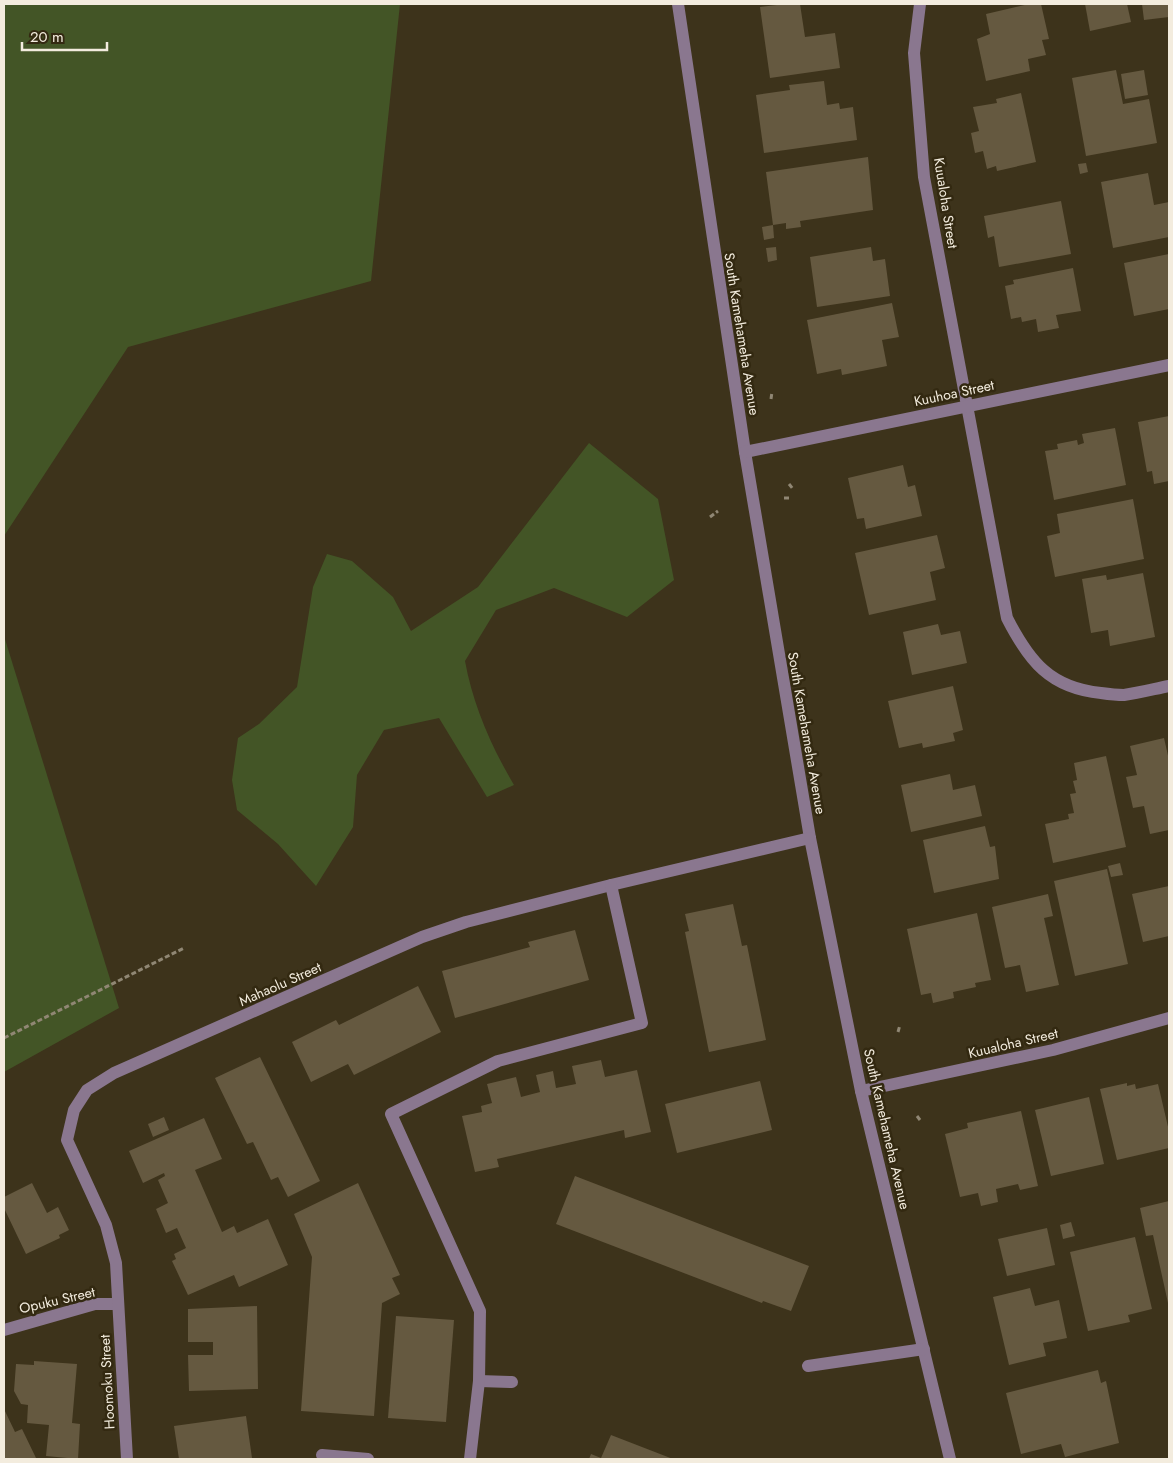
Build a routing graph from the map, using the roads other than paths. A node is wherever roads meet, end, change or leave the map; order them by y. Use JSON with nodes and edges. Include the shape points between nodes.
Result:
{"nodes":[{"id":1,"x":678,"y":4,"type":"edge"},
{"id":2,"x":920,"y":4,"type":"edge"},
{"id":3,"x":1169,"y":365,"type":"edge"},
{"id":4,"x":967,"y":406,"type":"junction"},
{"id":5,"x":745,"y":452,"type":"junction"},
{"id":6,"x":1169,"y":686,"type":"edge"},
{"id":7,"x":810,"y":838,"type":"junction"},
{"id":8,"x":611,"y":884,"type":"junction"},
{"id":9,"x":1169,"y":1018,"type":"edge"},
{"id":10,"x":861,"y":1091,"type":"junction"},
{"id":11,"x":118,"y":1304,"type":"junction"},
{"id":12,"x":4,"y":1330,"type":"edge"},
{"id":13,"x":924,"y":1350,"type":"junction"},
{"id":14,"x":808,"y":1366,"type":"dead end"},
{"id":15,"x":479,"y":1381,"type":"junction"},
{"id":16,"x":512,"y":1382,"type":"dead end"},
{"id":17,"x":322,"y":1455,"type":"dead end"},
{"id":18,"x":127,"y":1459,"type":"edge"},
{"id":19,"x":368,"y":1459,"type":"edge"},
{"id":20,"x":470,"y":1459,"type":"edge"},
{"id":21,"x":950,"y":1459,"type":"edge"}],
"edges":[{"from":1,"to":5,"type":"street","name":"South Kamehameha Avenue"},
{"from":2,"to":4,"type":"street","name":"Kuualoha Street","via":[[914,53],[924,177]]},
{"from":3,"to":4,"type":"street","name":"Kuuhoa Street"},
{"from":4,"to":5,"type":"street","name":"Kuuhoa Street"},
{"from":4,"to":6,"type":"street","name":"Kuualoha Street","via":[[1007,618],[1022,647],[1041,669],[1058,682],[1084,691],[1122,695]]},
{"from":5,"to":7,"type":"street","name":"South Kamehameha Avenue"},
{"from":7,"to":8,"type":"street","name":"Mahaolu Street"},
{"from":7,"to":10,"type":"street","name":"South Kamehameha Avenue"},
{"from":8,"to":11,"type":"street","name":"Mahaolu Street","via":[[466,922],[422,937],[114,1073],[87,1090],[74,1110],[67,1140],[106,1226],[116,1263]]},
{"from":8,"to":15,"type":"street","via":[[642,1023],[498,1061],[391,1114],[480,1310]]},
{"from":9,"to":10,"type":"street","name":"Kuualoha Street","via":[[1053,1050]]},
{"from":10,"to":13,"type":"street","name":"South Kamehameha Avenue"},
{"from":11,"to":12,"type":"street","name":"Opuku Street","via":[[95,1304]]},
{"from":11,"to":18,"type":"street","name":"Hoomoku Street"},
{"from":13,"to":14,"type":"street"},
{"from":13,"to":21,"type":"street","name":"South Kamehameha Avenue"},
{"from":15,"to":16,"type":"street"},
{"from":15,"to":20,"type":"street"},
{"from":17,"to":19,"type":"street"}]}
